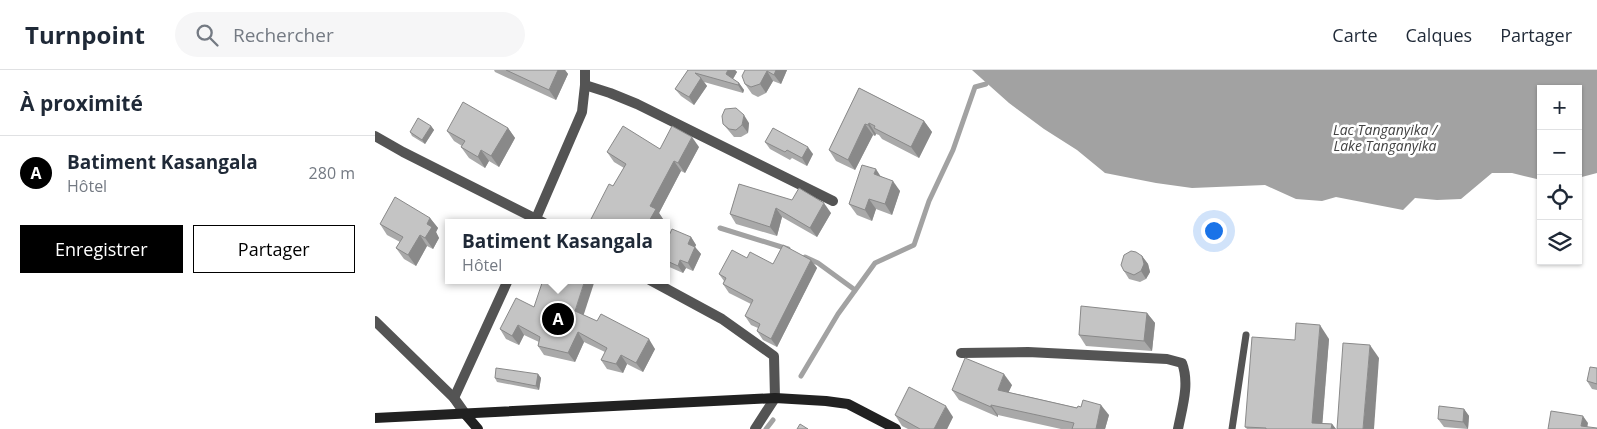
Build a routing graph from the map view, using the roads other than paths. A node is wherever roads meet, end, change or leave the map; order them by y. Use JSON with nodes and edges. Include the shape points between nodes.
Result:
{"nodes":[{"id":1,"x":585,"y":70,"type":"edge"},
{"id":2,"x":585,"y":85,"type":"junction"},
{"id":3,"x":375,"y":136,"type":"edge"},
{"id":4,"x":833,"y":201,"type":"dead end"},
{"id":5,"x":534,"y":219,"type":"edge"},
{"id":6,"x":539,"y":219,"type":"edge"},
{"id":7,"x":505,"y":284,"type":"edge"},
{"id":8,"x":657,"y":284,"type":"edge"},
{"id":9,"x":375,"y":321,"type":"edge"},
{"id":10,"x":1246,"y":336,"type":"dead end"},
{"id":11,"x":961,"y":353,"type":"dead end"},
{"id":12,"x":454,"y":398,"type":"junction"},
{"id":13,"x":775,"y":398,"type":"junction"},
{"id":14,"x":466,"y":415,"type":"junction"},
{"id":15,"x":375,"y":418,"type":"edge"},
{"id":16,"x":478,"y":429,"type":"edge"},
{"id":17,"x":755,"y":429,"type":"edge"},
{"id":18,"x":896,"y":429,"type":"edge"},
{"id":19,"x":1178,"y":429,"type":"edge"},
{"id":20,"x":1232,"y":429,"type":"edge"}],
"edges":[{"from":1,"to":2,"type":"street"},
{"from":2,"to":4,"type":"street","via":[[637,104]]},
{"from":2,"to":6,"type":"street","via":[[582,112]]},
{"from":3,"to":5,"type":"street"},
{"from":7,"to":12,"type":"street"},
{"from":8,"to":13,"type":"street","via":[[722,319],[774,356]]},
{"from":9,"to":12,"type":"street"},
{"from":10,"to":20,"type":"lane"},
{"from":11,"to":19,"type":"street","via":[[1167,358],[1182,363],[1186,384]]},
{"from":12,"to":14,"type":"street"},
{"from":13,"to":14,"type":"street"},
{"from":13,"to":17,"type":"street"},
{"from":13,"to":18,"type":"street","via":[[848,404]]},
{"from":14,"to":15,"type":"street"},
{"from":14,"to":16,"type":"street"}]}
